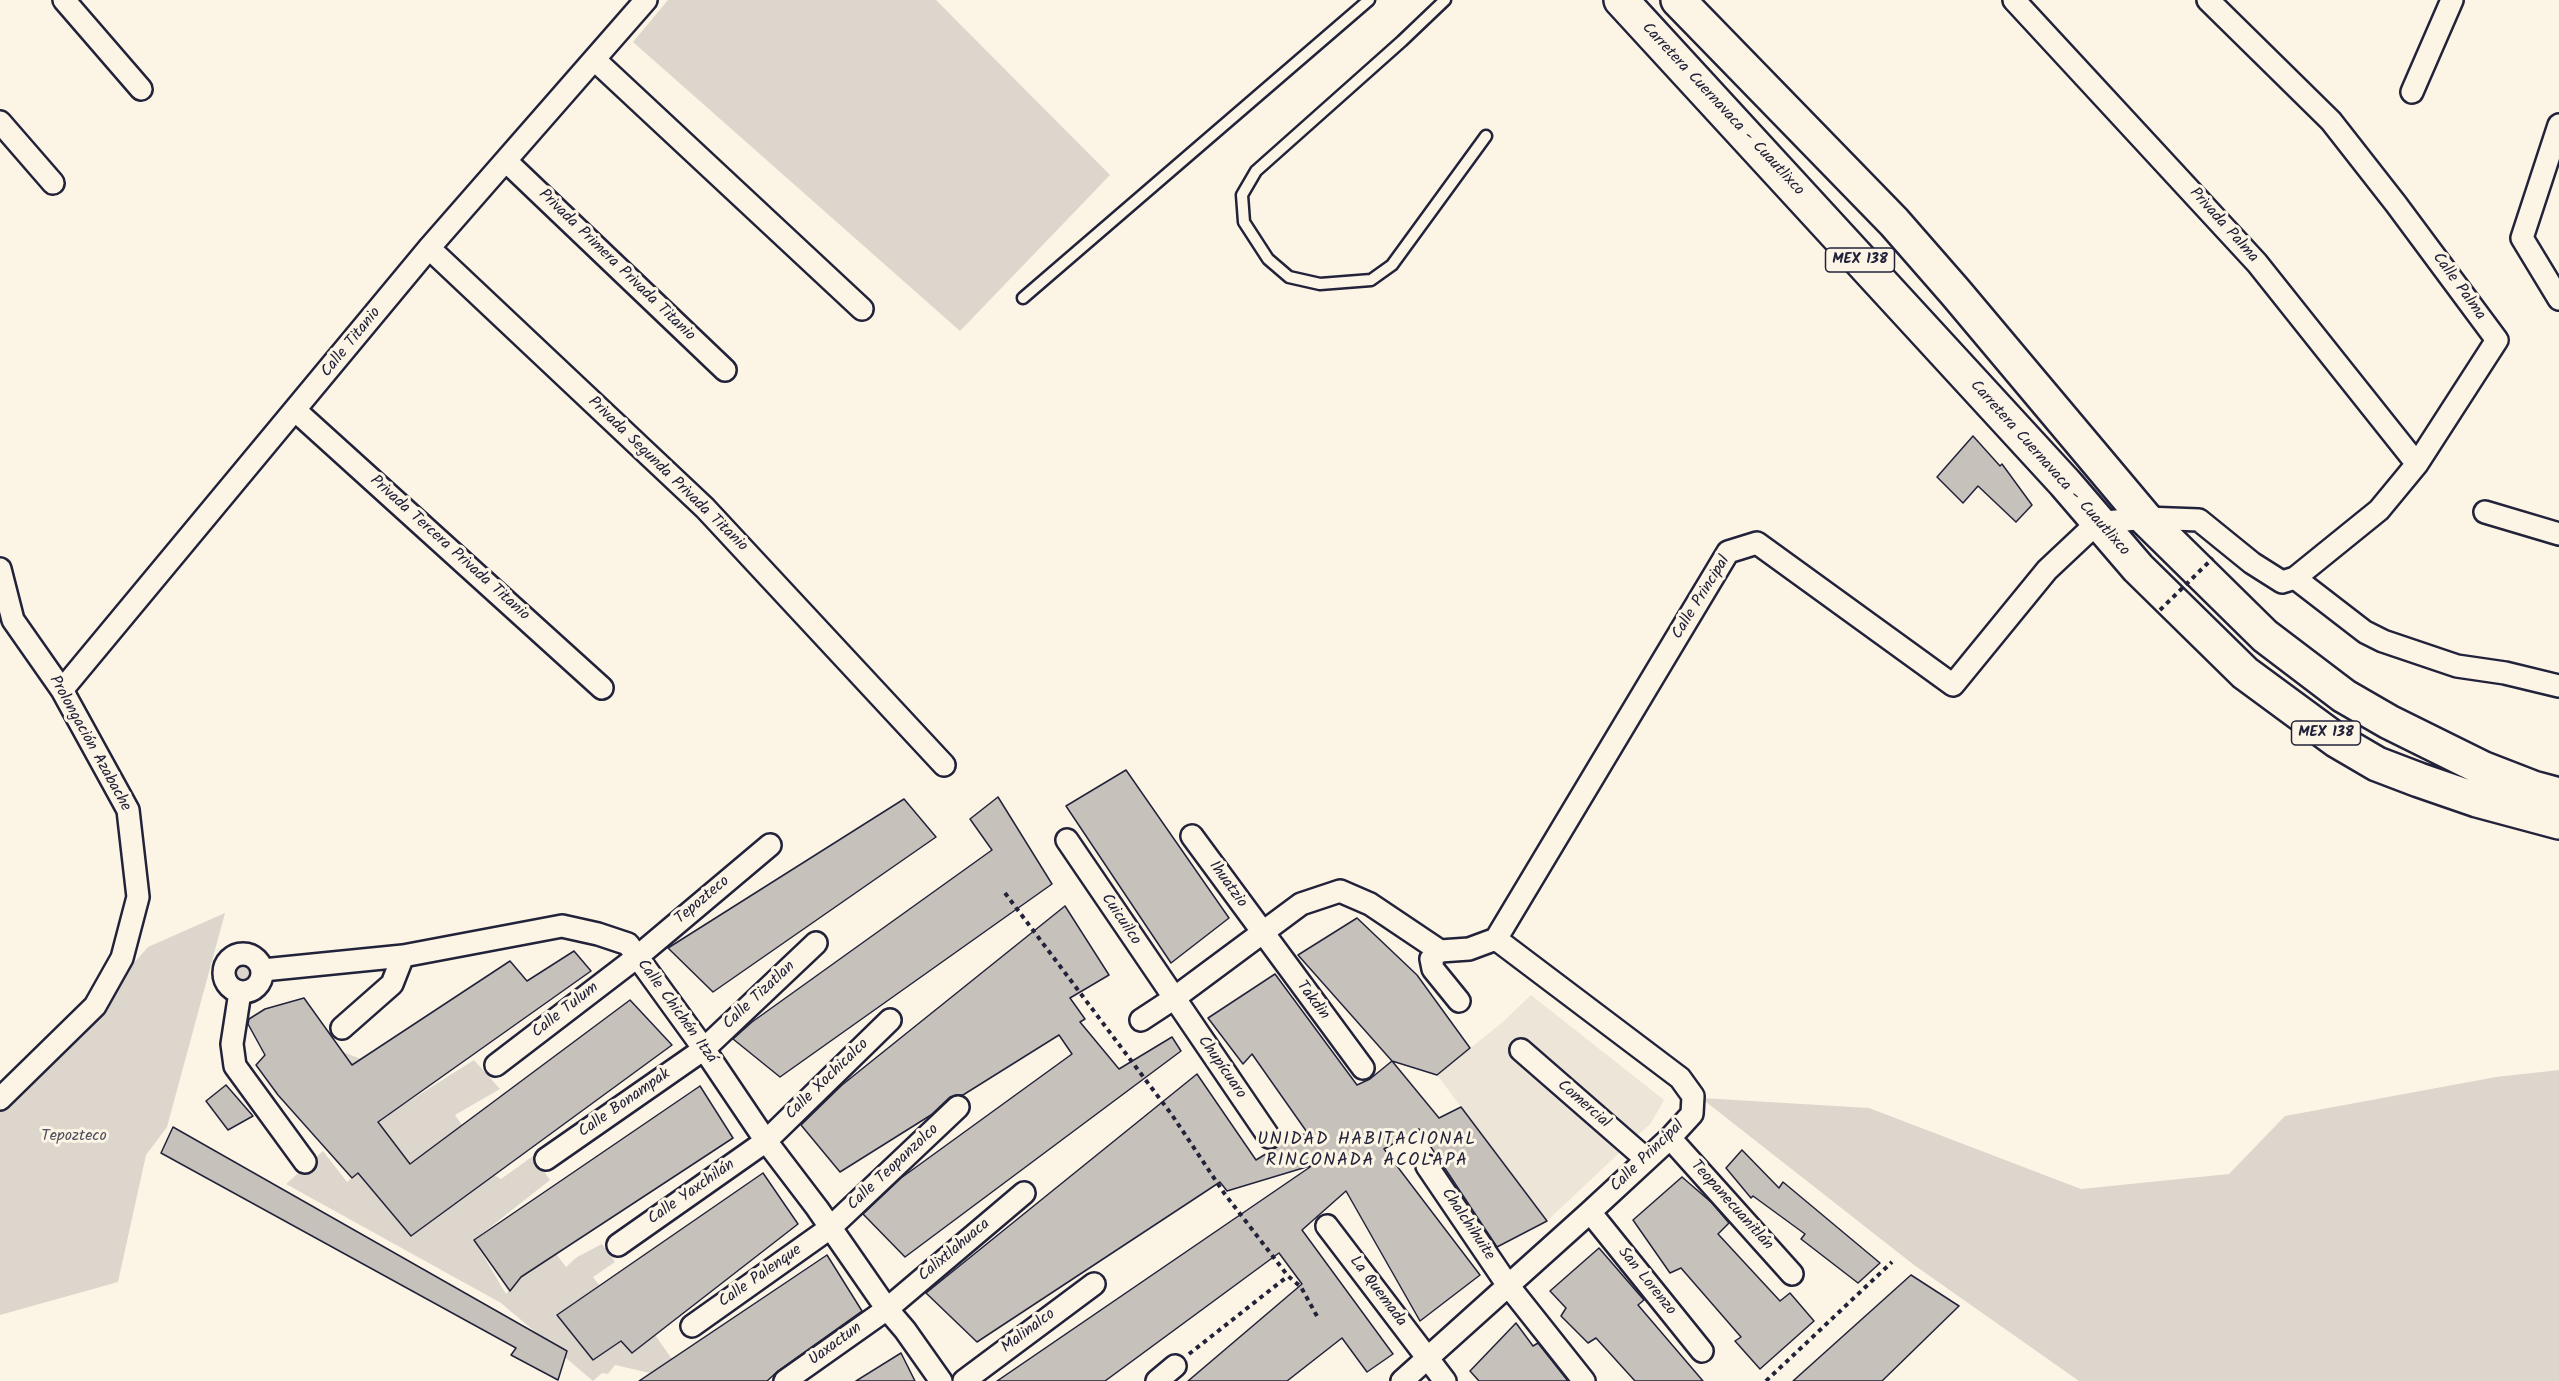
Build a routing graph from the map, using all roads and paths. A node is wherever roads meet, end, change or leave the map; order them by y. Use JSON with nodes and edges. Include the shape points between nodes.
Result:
{"nodes":[{"id":1,"x":64,"y":0,"type":"edge"},
{"id":2,"x":646,"y":0,"type":"edge"},
{"id":3,"x":1369,"y":0,"type":"edge"},
{"id":4,"x":1445,"y":0,"type":"edge"},
{"id":5,"x":1621,"y":0,"type":"edge"},
{"id":6,"x":1678,"y":0,"type":"edge"},
{"id":7,"x":2014,"y":0,"type":"edge"},
{"id":8,"x":2452,"y":0,"type":"edge"},
{"id":9,"x":2220,"y":4,"type":"edge"},
{"id":10,"x":596,"y":60,"type":"junction"},
{"id":11,"x":141,"y":89,"type":"dead end"},
{"id":12,"x":2412,"y":92,"type":"dead end"},
{"id":13,"x":0,"y":122,"type":"edge"},
{"id":14,"x":2559,"y":125,"type":"edge"},
{"id":15,"x":1486,"y":136,"type":"dead end"},
{"id":16,"x":506,"y":161,"type":"junction"},
{"id":17,"x":53,"y":183,"type":"dead end"},
{"id":18,"x":429,"y":248,"type":"junction"},
{"id":19,"x":1956,"y":292,"type":"junction"},
{"id":20,"x":1023,"y":298,"type":"dead end"},
{"id":21,"x":2559,"y":299,"type":"edge"},
{"id":22,"x":862,"y":309,"type":"dead end"},
{"id":23,"x":1921,"y":326,"type":"junction"},
{"id":24,"x":725,"y":370,"type":"dead end"},
{"id":25,"x":296,"y":411,"type":"junction"},
{"id":26,"x":2417,"y":464,"type":"junction"},
{"id":27,"x":2485,"y":512,"type":"dead end"},
{"id":28,"x":2145,"y":518,"type":"junction"},
{"id":29,"x":2097,"y":523,"type":"junction"},
{"id":30,"x":2559,"y":534,"type":"edge"},
{"id":31,"x":2213,"y":558,"type":"dead end"},
{"id":32,"x":0,"y":569,"type":"edge"},
{"id":33,"x":2289,"y":580,"type":"junction"},
{"id":34,"x":2160,"y":610,"type":"dead end"},
{"id":35,"x":7,"y":624,"type":"edge"},
{"id":36,"x":2559,"y":686,"type":"edge"},
{"id":37,"x":602,"y":688,"type":"dead end"},
{"id":38,"x":62,"y":690,"type":"junction"},
{"id":39,"x":944,"y":765,"type":"dead end"},
{"id":40,"x":2559,"y":795,"type":"edge"},
{"id":41,"x":2559,"y":822,"type":"edge"},
{"id":42,"x":1192,"y":836,"type":"dead end"},
{"id":43,"x":1067,"y":840,"type":"dead end"},
{"id":44,"x":770,"y":845,"type":"dead end"},
{"id":45,"x":1005,"y":893,"type":"dead end"},
{"id":46,"x":1262,"y":934,"type":"junction"},
{"id":47,"x":1496,"y":939,"type":"junction"},
{"id":48,"x":816,"y":943,"type":"dead end"},
{"id":49,"x":1440,"y":951,"type":"junction"},
{"id":50,"x":403,"y":956,"type":"junction"},
{"id":51,"x":636,"y":957,"type":"junction"},
{"id":52,"x":262,"y":970,"type":"junction"},
{"id":53,"x":240,"y":992,"type":"junction"},
{"id":54,"x":1173,"y":999,"type":"junction"},
{"id":55,"x":1459,"y":1001,"type":"dead end"},
{"id":56,"x":890,"y":1020,"type":"dead end"},
{"id":57,"x":1141,"y":1020,"type":"dead end"},
{"id":58,"x":342,"y":1028,"type":"dead end"},
{"id":59,"x":704,"y":1049,"type":"junction"},
{"id":60,"x":1521,"y":1050,"type":"dead end"},
{"id":61,"x":496,"y":1065,"type":"dead end"},
{"id":62,"x":1363,"y":1068,"type":"dead end"},
{"id":63,"x":0,"y":1099,"type":"edge"},
{"id":64,"x":958,"y":1107,"type":"dead end"},
{"id":65,"x":1269,"y":1137,"type":"dead end"},
{"id":66,"x":1670,"y":1138,"type":"junction"},
{"id":67,"x":766,"y":1141,"type":"junction"},
{"id":68,"x":546,"y":1159,"type":"dead end"},
{"id":69,"x":1646,"y":1160,"type":"junction"},
{"id":70,"x":305,"y":1162,"type":"dead end"},
{"id":71,"x":1427,"y":1166,"type":"dead end"},
{"id":72,"x":1024,"y":1193,"type":"dead end"},
{"id":73,"x":1590,"y":1212,"type":"junction"},
{"id":74,"x":1327,"y":1226,"type":"dead end"},
{"id":75,"x":830,"y":1228,"type":"junction"},
{"id":76,"x":618,"y":1245,"type":"dead end"},
{"id":77,"x":1892,"y":1262,"type":"dead end"},
{"id":78,"x":1792,"y":1274,"type":"dead end"},
{"id":79,"x":1288,"y":1276,"type":"junction"},
{"id":80,"x":1094,"y":1284,"type":"dead end"},
{"id":81,"x":1508,"y":1284,"type":"junction"},
{"id":82,"x":887,"y":1309,"type":"junction"},
{"id":83,"x":1318,"y":1318,"type":"dead end"},
{"id":84,"x":692,"y":1326,"type":"dead end"},
{"id":85,"x":1702,"y":1351,"type":"dead end"},
{"id":86,"x":1427,"y":1357,"type":"junction"},
{"id":87,"x":1175,"y":1366,"type":"joint"},
{"id":88,"x":785,"y":1381,"type":"edge"},
{"id":89,"x":941,"y":1381,"type":"edge"},
{"id":90,"x":964,"y":1381,"type":"edge"},
{"id":91,"x":1157,"y":1381,"type":"edge"},
{"id":92,"x":1402,"y":1381,"type":"edge"},
{"id":93,"x":1445,"y":1381,"type":"edge"},
{"id":94,"x":1584,"y":1381,"type":"edge"},
{"id":95,"x":1766,"y":1381,"type":"edge"}],
"edges":[{"from":1,"to":11,"type":"street"},
{"from":2,"to":10,"type":"street","name":"Calle Titanio"},
{"from":3,"to":20,"type":"lane"},
{"from":4,"to":15,"type":"lane","via":[[1256,171],[1242,195],[1244,222],[1268,259],[1289,277],[1320,284],[1371,280],[1392,265]]},
{"from":5,"to":23,"type":"main road","name":"Carretera Cuernavaca - Cuautlixco","number":"MEX 138"},
{"from":6,"to":19,"type":"main road","number":"MEX 138","via":[[1894,222]]},
{"from":7,"to":26,"type":"street","name":"Privada Palma","via":[[2257,263]]},
{"from":8,"to":12,"type":"street"},
{"from":9,"to":26,"type":"street","name":"Calle Palma","via":[[2331,121],[2497,340]]},
{"from":10,"to":16,"type":"street","name":"Calle Titanio"},
{"from":10,"to":22,"type":"street"},
{"from":13,"to":17,"type":"street"},
{"from":14,"to":21,"type":"street","via":[[2522,238]]},
{"from":16,"to":18,"type":"street","name":"Calle Titanio"},
{"from":16,"to":24,"type":"street","name":"Privada Primera Privada Titanio"},
{"from":18,"to":25,"type":"street","name":"Calle Titanio"},
{"from":18,"to":39,"type":"street","name":"Privada Segunda Privada Titanio","via":[[705,508]]},
{"from":19,"to":23,"type":"main road"},
{"from":19,"to":28,"type":"main road","number":"MEX 138"},
{"from":23,"to":29,"type":"main road","name":"Carretera Cuernavaca - Cuautlixco","number":"MEX 138"},
{"from":25,"to":37,"type":"street","name":"Privada Tercera Privada Titanio"},
{"from":25,"to":38,"type":"street","name":"Calle Titanio"},
{"from":26,"to":33,"type":"street","name":"Calle Palma","via":[[2379,510]]},
{"from":27,"to":30,"type":"street"},
{"from":28,"to":29,"type":"street"},
{"from":28,"to":33,"type":"street","via":[[2199,520],[2252,563]]},
{"from":28,"to":40,"type":"main road","number":"MEX 138","via":[[2265,636],[2344,696],[2484,769]]},
{"from":29,"to":41,"type":"main road","name":"Carretera Cuernavaca - Cuautlixco","number":"MEX 138","via":[[2245,673],[2336,740],[2377,764],[2419,780]]},
{"from":29,"to":47,"type":"street","name":"Calle Principal","via":[[2047,570],[1953,685],[1757,543],[1728,552]]},
{"from":31,"to":34,"type":"path","bridge":true},
{"from":32,"to":35,"type":"street","name":"Prolongación Azabache"},
{"from":33,"to":36,"type":"street","via":[[2383,641],[2457,666]]},
{"from":35,"to":38,"type":"street","name":"Prolongación Azabache"},
{"from":38,"to":63,"type":"street","name":"Prolongación Azabache","via":[[128,810],[138,897],[122,958],[95,1006]]},
{"from":42,"to":46,"type":"street","name":"Ihuatzio"},
{"from":43,"to":54,"type":"street","name":"Cuicuilco"},
{"from":44,"to":51,"type":"street","name":"Tepozteco"},
{"from":45,"to":79,"type":"path"},
{"from":46,"to":49,"type":"street","via":[[1301,904],[1340,891],[1370,904]]},
{"from":46,"to":54,"type":"street"},
{"from":46,"to":62,"type":"street","name":"Takdin"},
{"from":47,"to":49,"type":"street","via":[[1469,949]]},
{"from":47,"to":66,"type":"street","name":"Calle Principal","via":[[1680,1078],[1693,1096],[1692,1114]]},
{"from":48,"to":59,"type":"street","name":"Calle Tizatlan"},
{"from":49,"to":55,"type":"street","via":[[1431,959],[1433,969]]},
{"from":50,"to":51,"type":"street","name":"Calle Chichén Itzá","via":[[562,926],[628,944]]},
{"from":50,"to":52,"type":"street","name":"Calle Chichén Itzá"},
{"from":50,"to":58,"type":"street","via":[[392,984]]},
{"from":51,"to":59,"type":"street","name":"Calle Chichén Itzá"},
{"from":51,"to":61,"type":"street","name":"Calle Tulum"},
{"from":52,"to":53,"type":"street","via":[[257,987]]},
{"from":52,"to":53,"type":"street","via":[[258,960],[249,954],[229,959],[224,979],[230,988]]},
{"from":53,"to":70,"type":"street","via":[[232,1044],[235,1066]]},
{"from":54,"to":57,"type":"street"},
{"from":54,"to":65,"type":"street","name":"Chupícuaro"},
{"from":56,"to":67,"type":"street","name":"Calle Xochicalco"},
{"from":59,"to":67,"type":"street","name":"Calle Chichén Itzá"},
{"from":59,"to":68,"type":"street","name":"Calle Bonampak"},
{"from":60,"to":69,"type":"street","name":"Comercial"},
{"from":64,"to":75,"type":"street","name":"Calle Teopanzolco"},
{"from":66,"to":69,"type":"street","name":"Calle Principal"},
{"from":66,"to":78,"type":"street","name":"Teopanecuanitlán"},
{"from":67,"to":75,"type":"street","name":"Calle Chichén Itzá"},
{"from":67,"to":76,"type":"street","name":"Calle Yaxchilán"},
{"from":69,"to":73,"type":"street","name":"Calle Principal"},
{"from":71,"to":81,"type":"street","name":"Chalchihuite"},
{"from":72,"to":82,"type":"street","name":"Calixtlahuaca"},
{"from":73,"to":81,"type":"street","name":"Calle Principal"},
{"from":73,"to":85,"type":"street","name":"San Lorenzo"},
{"from":74,"to":86,"type":"street","name":"La Quemada"},
{"from":75,"to":82,"type":"street","name":"Calle Chichén Itzá"},
{"from":75,"to":84,"type":"street","name":"Calle Palenque"},
{"from":77,"to":95,"type":"path"},
{"from":79,"to":83,"type":"path","via":[[1301,1287]]},
{"from":79,"to":87,"type":"path"},
{"from":80,"to":90,"type":"street","name":"Malinalco"},
{"from":81,"to":86,"type":"street","name":"Calle Principal"},
{"from":81,"to":94,"type":"street","name":"Chalchihuite"},
{"from":82,"to":88,"type":"street","name":"Uaxactun"},
{"from":82,"to":89,"type":"street","name":"Calle Chichén Itzá"},
{"from":86,"to":92,"type":"street","name":"Calle Principal"},
{"from":86,"to":93,"type":"street","name":"La Quemada"},
{"from":87,"to":91,"type":"street"}]}
